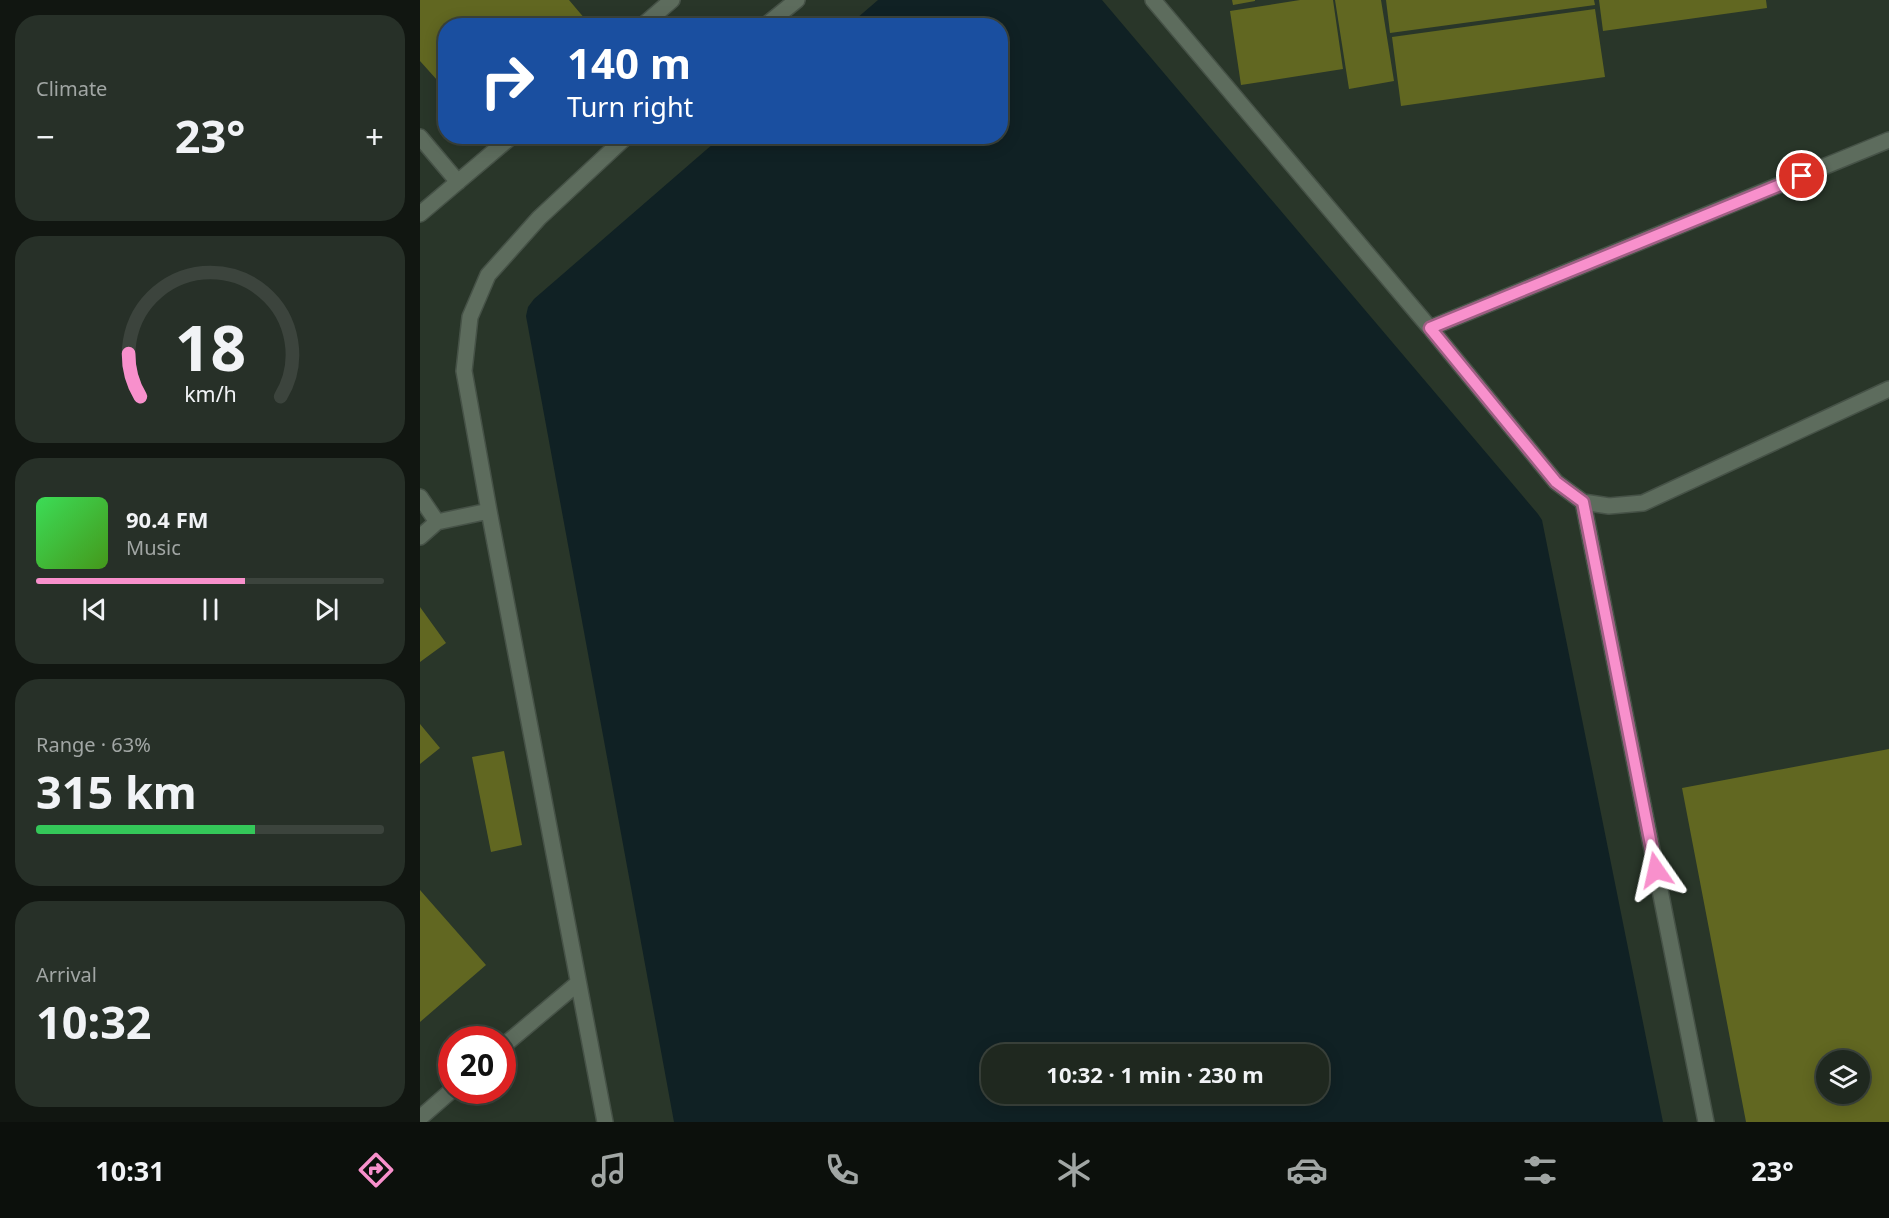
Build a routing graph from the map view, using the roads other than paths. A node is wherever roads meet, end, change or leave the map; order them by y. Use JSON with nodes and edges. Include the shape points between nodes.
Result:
{"nodes":[{"id":1,"x":672,"y":0,"type":"edge"},
{"id":2,"x":797,"y":0,"type":"edge"},
{"id":3,"x":1153,"y":0,"type":"edge"},
{"id":4,"x":651,"y":18,"type":"edge"},
{"id":5,"x":775,"y":18,"type":"edge"},
{"id":6,"x":420,"y":137,"type":"edge"},
{"id":7,"x":1889,"y":140,"type":"edge"},
{"id":8,"x":503,"y":144,"type":"edge"},
{"id":9,"x":618,"y":144,"type":"edge"},
{"id":10,"x":458,"y":182,"type":"junction"},
{"id":11,"x":420,"y":214,"type":"edge"},
{"id":12,"x":1430,"y":328,"type":"junction"},
{"id":13,"x":1889,"y":389,"type":"edge"},
{"id":14,"x":420,"y":497,"type":"edge"},
{"id":15,"x":1583,"y":502,"type":"junction"},
{"id":16,"x":489,"y":511,"type":"junction"},
{"id":17,"x":437,"y":522,"type":"junction"},
{"id":18,"x":420,"y":537,"type":"edge"},
{"id":19,"x":578,"y":983,"type":"junction"},
{"id":20,"x":516,"y":1035,"type":"edge"},
{"id":21,"x":438,"y":1102,"type":"edge"},
{"id":22,"x":420,"y":1118,"type":"edge"},
{"id":23,"x":604,"y":1122,"type":"edge"},
{"id":24,"x":1707,"y":1122,"type":"edge"}],
"edges":[{"from":1,"to":4,"type":"lane"},
{"from":2,"to":5,"type":"lane"},
{"from":3,"to":12,"type":"lane"},
{"from":6,"to":10,"type":"lane"},
{"from":7,"to":12,"type":"lane"},
{"from":8,"to":10,"type":"lane"},
{"from":9,"to":16,"type":"lane","via":[[539,218],[488,274],[471,317],[464,371]]},
{"from":10,"to":11,"type":"lane"},
{"from":12,"to":15,"type":"lane","via":[[1556,482]]},
{"from":13,"to":15,"type":"lane","via":[[1643,502],[1609,506]]},
{"from":14,"to":17,"type":"lane"},
{"from":15,"to":24,"type":"lane"},
{"from":16,"to":17,"type":"lane"},
{"from":16,"to":19,"type":"lane"},
{"from":17,"to":18,"type":"lane"},
{"from":19,"to":20,"type":"lane"},
{"from":19,"to":23,"type":"lane"},
{"from":21,"to":22,"type":"lane"}]}
